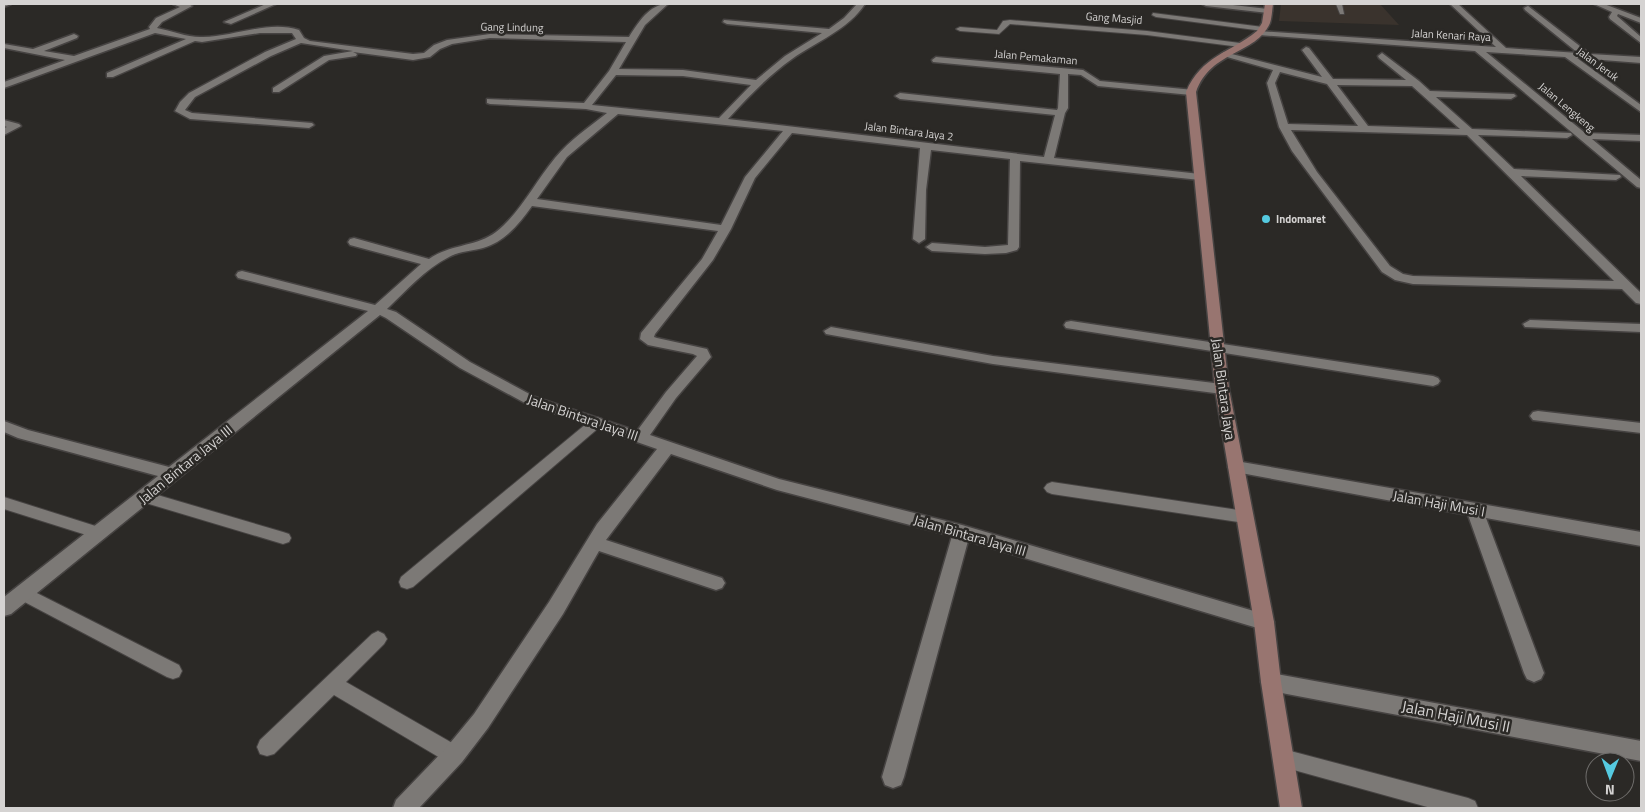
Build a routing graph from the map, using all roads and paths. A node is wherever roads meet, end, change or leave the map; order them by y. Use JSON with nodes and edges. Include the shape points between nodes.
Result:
{"nodes":[{"id":1,"x":177,"y":4,"type":"edge"},
{"id":2,"x":272,"y":4,"type":"edge"},
{"id":3,"x":664,"y":4,"type":"edge"},
{"id":4,"x":861,"y":4,"type":"edge"},
{"id":5,"x":1206,"y":4,"type":"edge"},
{"id":6,"x":1338,"y":4,"type":"edge"},
{"id":7,"x":1454,"y":4,"type":"edge"},
{"id":8,"x":1598,"y":4,"type":"edge"},
{"id":9,"x":1269,"y":7,"type":"edge"},
{"id":10,"x":1528,"y":8,"type":"dead end"},
{"id":11,"x":1342,"y":13,"type":"dead end"},
{"id":12,"x":1614,"y":14,"type":"dead end"},
{"id":13,"x":1156,"y":15,"type":"dead end"},
{"id":14,"x":1641,"y":21,"type":"edge"},
{"id":15,"x":228,"y":22,"type":"dead end"},
{"id":16,"x":727,"y":22,"type":"dead end"},
{"id":17,"x":960,"y":29,"type":"dead end"},
{"id":18,"x":154,"y":30,"type":"junction"},
{"id":19,"x":829,"y":31,"type":"junction"},
{"id":20,"x":1261,"y":31,"type":"junction"},
{"id":21,"x":74,"y":36,"type":"dead end"},
{"id":22,"x":195,"y":38,"type":"junction"},
{"id":23,"x":301,"y":40,"type":"junction"},
{"id":24,"x":634,"y":40,"type":"junction"},
{"id":25,"x":1641,"y":41,"type":"edge"},
{"id":26,"x":4,"y":46,"type":"edge"},
{"id":27,"x":1240,"y":46,"type":"junction"},
{"id":28,"x":1477,"y":48,"type":"junction"},
{"id":29,"x":1503,"y":49,"type":"junction"},
{"id":30,"x":366,"y":50,"type":"junction"},
{"id":31,"x":1306,"y":50,"type":"dead end"},
{"id":32,"x":29,"y":52,"type":"junction"},
{"id":33,"x":1566,"y":54,"type":"junction"},
{"id":34,"x":1224,"y":55,"type":"junction"},
{"id":35,"x":11,"y":56,"type":"dead end"},
{"id":36,"x":1382,"y":56,"type":"dead end"},
{"id":37,"x":1587,"y":56,"type":"junction"},
{"id":38,"x":74,"y":59,"type":"junction"},
{"id":39,"x":936,"y":60,"type":"dead end"},
{"id":40,"x":1641,"y":60,"type":"edge"},
{"id":41,"x":1277,"y":70,"type":"junction"},
{"id":42,"x":1064,"y":71,"type":"junction"},
{"id":43,"x":613,"y":72,"type":"junction"},
{"id":44,"x":110,"y":75,"type":"dead end"},
{"id":45,"x":1329,"y":82,"type":"junction"},
{"id":46,"x":1416,"y":83,"type":"junction"},
{"id":47,"x":759,"y":84,"type":"junction"},
{"id":48,"x":4,"y":85,"type":"edge"},
{"id":49,"x":276,"y":90,"type":"dead end"},
{"id":50,"x":1191,"y":92,"type":"junction"},
{"id":51,"x":1427,"y":94,"type":"junction"},
{"id":52,"x":900,"y":96,"type":"dead end"},
{"id":53,"x":1511,"y":96,"type":"dead end"},
{"id":54,"x":490,"y":102,"type":"dead end"},
{"id":55,"x":587,"y":106,"type":"junction"},
{"id":56,"x":1641,"y":109,"type":"edge"},
{"id":57,"x":616,"y":111,"type":"junction"},
{"id":58,"x":1060,"y":113,"type":"junction"},
{"id":59,"x":4,"y":122,"type":"edge"},
{"id":60,"x":721,"y":122,"type":"junction"},
{"id":61,"x":308,"y":126,"type":"dead end"},
{"id":62,"x":1284,"y":127,"type":"junction"},
{"id":63,"x":1365,"y":129,"type":"junction"},
{"id":64,"x":788,"y":130,"type":"junction"},
{"id":65,"x":1468,"y":131,"type":"junction"},
{"id":66,"x":4,"y":132,"type":"edge"},
{"id":67,"x":1567,"y":135,"type":"dead end"},
{"id":68,"x":1582,"y":136,"type":"junction"},
{"id":69,"x":1641,"y":138,"type":"edge"},
{"id":70,"x":925,"y":146,"type":"junction"},
{"id":71,"x":1015,"y":157,"type":"junction"},
{"id":72,"x":1048,"y":161,"type":"junction"},
{"id":73,"x":1510,"y":172,"type":"junction"},
{"id":74,"x":1200,"y":177,"type":"junction"},
{"id":75,"x":1616,"y":177,"type":"dead end"},
{"id":76,"x":1641,"y":185,"type":"edge"},
{"id":77,"x":531,"y":202,"type":"junction"},
{"id":78,"x":725,"y":229,"type":"junction"},
{"id":79,"x":919,"y":239,"type":"dead end"},
{"id":80,"x":354,"y":242,"type":"dead end"},
{"id":81,"x":932,"y":247,"type":"dead end"},
{"id":82,"x":431,"y":263,"type":"junction"},
{"id":83,"x":242,"y":275,"type":"dead end"},
{"id":84,"x":1625,"y":285,"type":"junction"},
{"id":85,"x":1641,"y":300,"type":"edge"},
{"id":86,"x":378,"y":310,"type":"junction"},
{"id":87,"x":1530,"y":324,"type":"dead end"},
{"id":88,"x":1071,"y":325,"type":"dead end"},
{"id":89,"x":1641,"y":328,"type":"edge"},
{"id":90,"x":831,"y":331,"type":"dead end"},
{"id":91,"x":1217,"y":347,"type":"junction"},
{"id":92,"x":1433,"y":381,"type":"dead end"},
{"id":93,"x":1222,"y":389,"type":"junction"},
{"id":94,"x":1538,"y":416,"type":"dead end"},
{"id":95,"x":597,"y":422,"type":"junction"},
{"id":96,"x":4,"y":426,"type":"edge"},
{"id":97,"x":1641,"y":428,"type":"edge"},
{"id":98,"x":641,"y":437,"type":"junction"},
{"id":99,"x":668,"y":446,"type":"junction"},
{"id":100,"x":1236,"y":467,"type":"junction"},
{"id":101,"x":172,"y":474,"type":"junction"},
{"id":102,"x":1052,"y":488,"type":"dead end"},
{"id":103,"x":144,"y":496,"type":"junction"},
{"id":104,"x":4,"y":503,"type":"edge"},
{"id":105,"x":1474,"y":509,"type":"junction"},
{"id":106,"x":1245,"y":517,"type":"junction"},
{"id":107,"x":962,"y":532,"type":"junction"},
{"id":108,"x":99,"y":533,"type":"junction"},
{"id":109,"x":282,"y":538,"type":"dead end"},
{"id":110,"x":1641,"y":539,"type":"edge"},
{"id":111,"x":594,"y":543,"type":"junction"},
{"id":112,"x":407,"y":582,"type":"dead end"},
{"id":113,"x":716,"y":583,"type":"dead end"},
{"id":114,"x":23,"y":593,"type":"junction"},
{"id":115,"x":4,"y":607,"type":"edge"},
{"id":116,"x":1264,"y":622,"type":"junction"},
{"id":117,"x":378,"y":639,"type":"dead end"},
{"id":118,"x":173,"y":671,"type":"dead end"},
{"id":119,"x":1534,"y":673,"type":"dead end"},
{"id":120,"x":1271,"y":682,"type":"junction"},
{"id":121,"x":332,"y":684,"type":"junction"},
{"id":122,"x":267,"y":747,"type":"dead end"},
{"id":123,"x":1641,"y":750,"type":"edge"},
{"id":124,"x":454,"y":755,"type":"junction"},
{"id":125,"x":1283,"y":758,"type":"junction"},
{"id":126,"x":892,"y":777,"type":"dead end"},
{"id":127,"x":404,"y":808,"type":"edge"},
{"id":128,"x":1291,"y":808,"type":"edge"},
{"id":129,"x":1468,"y":808,"type":"edge"}],
"edges":[{"from":1,"to":18,"type":"street","via":[[188,6],[159,20]]},
{"from":2,"to":15,"type":"street"},
{"from":3,"to":24,"type":"street","via":[[641,24]]},
{"from":4,"to":19,"type":"street","via":[[855,13]]},
{"from":5,"to":9,"type":"street"},
{"from":6,"to":11,"type":"lane"},
{"from":7,"to":29,"type":"street"},
{"from":8,"to":14,"type":"street"},
{"from":9,"to":20,"type":"street"},
{"from":10,"to":37,"type":"street"},
{"from":12,"to":25,"type":"street","via":[[1618,23]]},
{"from":13,"to":20,"type":"lane"},
{"from":16,"to":19,"type":"street"},
{"from":17,"to":27,"type":"lane","name":"Gang Masjid","via":[[998,32],[1010,22],[1147,33]]},
{"from":18,"to":22,"type":"street"},
{"from":18,"to":38,"type":"street"},
{"from":19,"to":47,"type":"street","via":[[787,59]]},
{"from":20,"to":27,"type":"street"},
{"from":20,"to":28,"type":"street","name":"Jalan Kenari Raya"},
{"from":21,"to":32,"type":"street"},
{"from":22,"to":23,"type":"street","name":"Gang Lindung","via":[[215,39],[282,30],[296,32]]},
{"from":22,"to":44,"type":"street"},
{"from":23,"to":30,"type":"street","name":"Gang Lindung"},
{"from":23,"to":61,"type":"street","via":[[192,95],[180,111],[190,116]]},
{"from":24,"to":30,"type":"street","name":"Gang Lindung","via":[[490,36],[450,42],[427,55],[413,58]]},
{"from":24,"to":43,"type":"street"},
{"from":26,"to":32,"type":"street"},
{"from":27,"to":34,"type":"street"},
{"from":28,"to":29,"type":"street","name":"Jalan Kenari Raya"},
{"from":28,"to":68,"type":"street","name":"Jalan Lengkeng"},
{"from":29,"to":33,"type":"street","name":"Jalan Kenari Raya"},
{"from":30,"to":49,"type":"street","via":[[327,58]]},
{"from":31,"to":45,"type":"street"},
{"from":32,"to":35,"type":"street"},
{"from":32,"to":38,"type":"street"},
{"from":33,"to":37,"type":"street","name":"Jalan Kenari Raya"},
{"from":33,"to":56,"type":"street","name":"Jalan Jeruk"},
{"from":34,"to":41,"type":"street"},
{"from":34,"to":50,"type":"street","via":[[1203,69]]},
{"from":36,"to":46,"type":"street"},
{"from":37,"to":40,"type":"street","name":"Jalan Kenari Raya"},
{"from":38,"to":48,"type":"street"},
{"from":39,"to":42,"type":"street","name":"Jalan Pemakaman"},
{"from":41,"to":45,"type":"street"},
{"from":41,"to":62,"type":"street","via":[[1271,83]]},
{"from":42,"to":50,"type":"street","name":"Jalan Pemakaman","via":[[1084,73],[1098,83]]},
{"from":42,"to":58,"type":"street","via":[[1063,108]]},
{"from":43,"to":47,"type":"street","via":[[692,73]]},
{"from":43,"to":55,"type":"street"},
{"from":45,"to":46,"type":"street"},
{"from":45,"to":63,"type":"street"},
{"from":46,"to":51,"type":"street"},
{"from":47,"to":60,"type":"street"},
{"from":50,"to":74,"type":"street","name":"Jalan Bintara Jaya"},
{"from":51,"to":53,"type":"street"},
{"from":51,"to":65,"type":"street"},
{"from":52,"to":58,"type":"street"},
{"from":54,"to":55,"type":"street","name":"Jalan Bintara Jaya 2"},
{"from":55,"to":57,"type":"street","name":"Jalan Bintara Jaya 2"},
{"from":57,"to":60,"type":"street","name":"Jalan Bintara Jaya 2"},
{"from":57,"to":77,"type":"street","via":[[558,160]]},
{"from":58,"to":72,"type":"street"},
{"from":59,"to":66,"type":"street","via":[[16,126]]},
{"from":60,"to":64,"type":"street","name":"Jalan Bintara Jaya 2"},
{"from":62,"to":63,"type":"street"},
{"from":62,"to":84,"type":"street","via":[[1312,174],[1391,274],[1413,280]]},
{"from":63,"to":65,"type":"street"},
{"from":64,"to":70,"type":"street","name":"Jalan Bintara Jaya 2"},
{"from":64,"to":78,"type":"street","via":[[750,177]]},
{"from":65,"to":67,"type":"street"},
{"from":65,"to":73,"type":"street"},
{"from":68,"to":69,"type":"street"},
{"from":68,"to":76,"type":"street","name":"Jalan Lengkeng"},
{"from":70,"to":71,"type":"street","name":"Jalan Bintara Jaya 2"},
{"from":70,"to":79,"type":"street"},
{"from":71,"to":72,"type":"street","name":"Jalan Bintara Jaya 2"},
{"from":71,"to":81,"type":"street","via":[[1013,247],[1008,250]]},
{"from":72,"to":74,"type":"street","name":"Jalan Bintara Jaya 2"},
{"from":73,"to":75,"type":"street"},
{"from":73,"to":84,"type":"street"},
{"from":74,"to":91,"type":"street","name":"Jalan Bintara Jaya"},
{"from":77,"to":78,"type":"street"},
{"from":77,"to":82,"type":"street","via":[[498,236],[472,248],[449,252]]},
{"from":78,"to":98,"type":"street","via":[[707,260],[648,333],[647,339],[653,342],[702,352],[704,357]]},
{"from":80,"to":82,"type":"street"},
{"from":82,"to":86,"type":"street"},
{"from":83,"to":86,"type":"street"},
{"from":84,"to":85,"type":"street"},
{"from":86,"to":95,"type":"street","name":"Jalan Bintara Jaya III","via":[[400,320],[465,365],[530,400]]},
{"from":86,"to":101,"type":"street","name":"Jalan Bintara Jaya III"},
{"from":87,"to":89,"type":"street"},
{"from":88,"to":91,"type":"street"},
{"from":90,"to":93,"type":"street","via":[[993,360]]},
{"from":91,"to":92,"type":"street"},
{"from":91,"to":93,"type":"street","name":"Jalan Bintara Jaya"},
{"from":93,"to":100,"type":"street","name":"Jalan Bintara Jaya"},
{"from":94,"to":97,"type":"street"},
{"from":95,"to":98,"type":"street","name":"Jalan Bintara Jaya III"},
{"from":95,"to":112,"type":"lane"},
{"from":96,"to":101,"type":"street"},
{"from":98,"to":99,"type":"street","name":"Jalan Bintara Jaya III"},
{"from":99,"to":107,"type":"street","name":"Jalan Bintara Jaya III","via":[[777,484]]},
{"from":99,"to":111,"type":"street"},
{"from":100,"to":105,"type":"street","name":"Jalan Haji Musi I"},
{"from":100,"to":106,"type":"street","name":"Jalan Bintara Jaya"},
{"from":101,"to":103,"type":"street","name":"Jalan Bintara Jaya III"},
{"from":102,"to":106,"type":"lane"},
{"from":103,"to":108,"type":"street","name":"Jalan Bintara Jaya III"},
{"from":103,"to":109,"type":"lane"},
{"from":104,"to":108,"type":"lane"},
{"from":105,"to":110,"type":"street","name":"Jalan Haji Musi I"},
{"from":105,"to":119,"type":"street"},
{"from":106,"to":116,"type":"street","name":"Jalan Bintara Jaya"},
{"from":107,"to":116,"type":"street","name":"Jalan Bintara Jaya III"},
{"from":107,"to":126,"type":"street"},
{"from":108,"to":114,"type":"street","name":"Jalan Bintara Jaya III"},
{"from":111,"to":113,"type":"street"},
{"from":111,"to":124,"type":"street","via":[[509,681]]},
{"from":114,"to":115,"type":"street","name":"Jalan Bintara Jaya III"},
{"from":114,"to":118,"type":"lane"},
{"from":116,"to":120,"type":"street","name":"Jalan Bintara Jaya"},
{"from":117,"to":121,"type":"lane"},
{"from":120,"to":123,"type":"street","name":"Jalan Haji Musi II"},
{"from":120,"to":125,"type":"street","name":"Jalan Bintara Jaya"},
{"from":121,"to":122,"type":"lane"},
{"from":121,"to":124,"type":"lane"},
{"from":124,"to":127,"type":"street"},
{"from":125,"to":128,"type":"street","name":"Jalan Bintara Jaya"},
{"from":125,"to":129,"type":"lane"}]}
